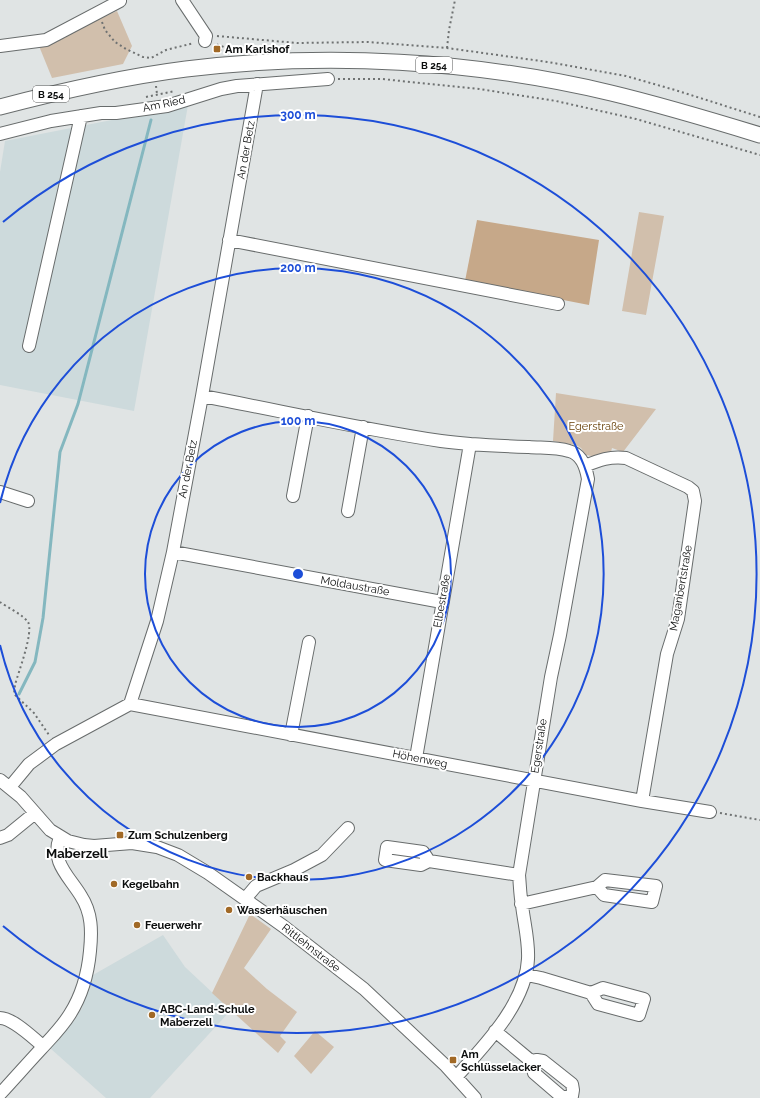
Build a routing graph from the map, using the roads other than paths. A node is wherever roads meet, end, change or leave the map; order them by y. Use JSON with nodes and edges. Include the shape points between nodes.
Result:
{"nodes":[{"id":1,"x":121,"y":0,"type":"edge"},
{"id":2,"x":182,"y":0,"type":"edge"},
{"id":3,"x":205,"y":38,"type":"road end"},
{"id":4,"x":0,"y":46,"type":"edge"},
{"id":5,"x":328,"y":79,"type":"road end"},
{"id":6,"x":257,"y":84,"type":"junction"},
{"id":7,"x":0,"y":107,"type":"edge"},
{"id":8,"x":81,"y":116,"type":"junction"},
{"id":9,"x":0,"y":134,"type":"edge"},
{"id":10,"x":760,"y":135,"type":"edge"},
{"id":11,"x":229,"y":240,"type":"junction"},
{"id":12,"x":558,"y":304,"type":"dead end"},
{"id":13,"x":28,"y":346,"type":"dead end"},
{"id":14,"x":202,"y":396,"type":"junction"},
{"id":15,"x":308,"y":416,"type":"junction"},
{"id":16,"x":364,"y":427,"type":"junction"},
{"id":17,"x":470,"y":444,"type":"junction"},
{"id":18,"x":585,"y":466,"type":"junction"},
{"id":19,"x":0,"y":492,"type":"edge"},
{"id":20,"x":293,"y":496,"type":"dead end"},
{"id":21,"x":28,"y":501,"type":"dead end"},
{"id":22,"x":348,"y":511,"type":"dead end"},
{"id":23,"x":173,"y":552,"type":"junction"},
{"id":24,"x":442,"y":602,"type":"junction"},
{"id":25,"x":309,"y":642,"type":"dead end"},
{"id":26,"x":130,"y":704,"type":"junction"},
{"id":27,"x":291,"y":735,"type":"junction"},
{"id":28,"x":416,"y":758,"type":"junction"},
{"id":29,"x":0,"y":780,"type":"edge"},
{"id":30,"x":534,"y":780,"type":"junction"},
{"id":31,"x":10,"y":787,"type":"junction"},
{"id":32,"x":642,"y":801,"type":"junction"},
{"id":33,"x":710,"y":812,"type":"road end"},
{"id":34,"x":35,"y":813,"type":"junction"},
{"id":35,"x":348,"y":828,"type":"dead end"},
{"id":36,"x":60,"y":837,"type":"junction"},
{"id":37,"x":0,"y":838,"type":"edge"},
{"id":38,"x":429,"y":861,"type":"dead end"},
{"id":39,"x":519,"y":875,"type":"junction"},
{"id":40,"x":597,"y":887,"type":"dead end"},
{"id":41,"x":245,"y":899,"type":"junction"},
{"id":42,"x":522,"y":904,"type":"junction"},
{"id":43,"x":526,"y":975,"type":"junction"},
{"id":44,"x":591,"y":993,"type":"dead end"},
{"id":45,"x":0,"y":1018,"type":"edge"},
{"id":46,"x":495,"y":1031,"type":"junction"},
{"id":47,"x":43,"y":1046,"type":"junction"},
{"id":48,"x":531,"y":1062,"type":"dead end"},
{"id":49,"x":456,"y":1076,"type":"junction"},
{"id":50,"x":0,"y":1094,"type":"edge"},
{"id":51,"x":475,"y":1098,"type":"edge"}],
"edges":[{"from":1,"to":4,"type":"street","via":[[46,40]]},
{"from":2,"to":3,"type":"street"},
{"from":5,"to":6,"type":"street","name":"Am Ried"},
{"from":6,"to":8,"type":"street","name":"Am Ried","via":[[221,89],[167,106]]},
{"from":6,"to":11,"type":"street","name":"An der Betz"},
{"from":7,"to":10,"type":"main road","number":"B 254","via":[[102,83],[186,69],[282,62],[362,61],[477,70],[560,82],[665,107]]},
{"from":8,"to":9,"type":"street","name":"Am Ried"},
{"from":8,"to":13,"type":"street"},
{"from":11,"to":12,"type":"street"},
{"from":11,"to":14,"type":"street","name":"An der Betz"},
{"from":14,"to":15,"type":"street"},
{"from":14,"to":23,"type":"street","name":"An der Betz"},
{"from":15,"to":16,"type":"street"},
{"from":15,"to":20,"type":"street"},
{"from":16,"to":17,"type":"street"},
{"from":16,"to":22,"type":"street"},
{"from":17,"to":18,"type":"street","via":[[569,451],[581,459]]},
{"from":17,"to":24,"type":"street","name":"Elbestraße"},
{"from":18,"to":30,"type":"street","name":"Egerstraße","via":[[588,479],[550,677]]},
{"from":18,"to":32,"type":"street","name":"Maganbertstraße","via":[[614,456],[626,458],[688,487],[693,491],[695,501],[678,619],[667,654]]},
{"from":19,"to":21,"type":"street"},
{"from":23,"to":24,"type":"street","name":"Moldaustraße"},
{"from":23,"to":26,"type":"street","name":"An der Betz","via":[[157,622]]},
{"from":24,"to":28,"type":"street","name":"Elbestraße"},
{"from":25,"to":27,"type":"street"},
{"from":26,"to":27,"type":"street","name":"Höhenweg"},
{"from":26,"to":31,"type":"street","via":[[56,744],[29,764]]},
{"from":27,"to":28,"type":"street","name":"Höhenweg"},
{"from":28,"to":30,"type":"street","name":"Höhenweg"},
{"from":29,"to":31,"type":"street","name":"Rittlehnstraße"},
{"from":30,"to":32,"type":"street","name":"Höhenweg"},
{"from":30,"to":39,"type":"street"},
{"from":31,"to":34,"type":"street","name":"Rittlehnstraße"},
{"from":32,"to":33,"type":"street","name":"Höhenweg"},
{"from":34,"to":36,"type":"street","name":"Rittlehnstraße"},
{"from":34,"to":37,"type":"street"},
{"from":35,"to":41,"type":"street","via":[[322,855],[256,886]]},
{"from":36,"to":41,"type":"street","name":"Rittlehnstraße","via":[[84,845],[132,843],[165,850],[190,862]]},
{"from":36,"to":47,"type":"street","via":[[56,851],[57,859],[87,908],[92,929],[91,944],[85,982],[79,998],[70,1015]]},
{"from":38,"to":39,"type":"street"},
{"from":39,"to":42,"type":"street"},
{"from":40,"to":42,"type":"street"},
{"from":41,"to":49,"type":"street","name":"Rittlehnstraße","via":[[364,989]]},
{"from":42,"to":43,"type":"street","via":[[528,958]]},
{"from":43,"to":44,"type":"street"},
{"from":43,"to":46,"type":"street","via":[[515,1004]]},
{"from":45,"to":47,"type":"street","via":[[13,1022]]},
{"from":46,"to":48,"type":"street"},
{"from":46,"to":49,"type":"street"},
{"from":47,"to":50,"type":"street"},
{"from":49,"to":51,"type":"street","name":"Rittlehnstraße"}]}
